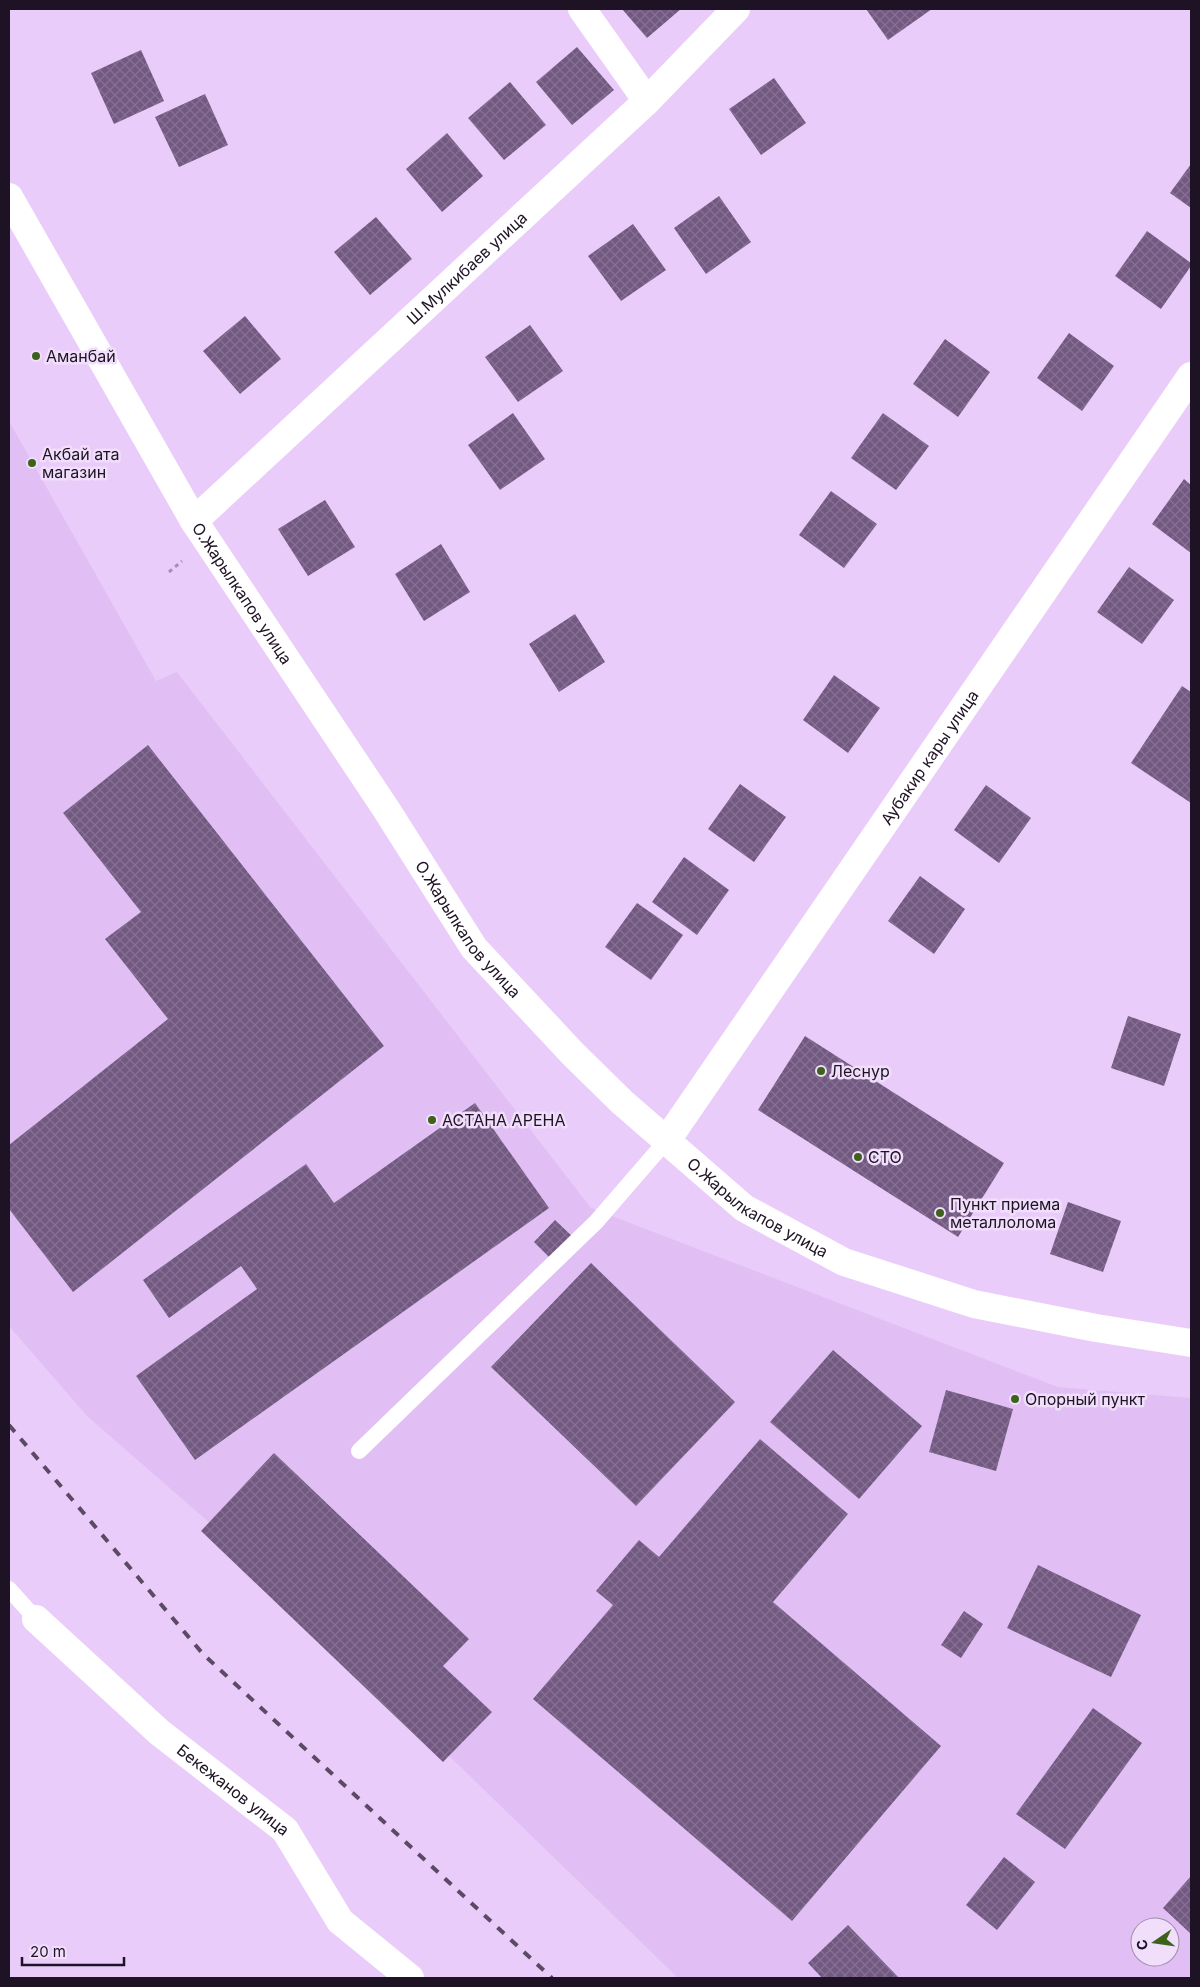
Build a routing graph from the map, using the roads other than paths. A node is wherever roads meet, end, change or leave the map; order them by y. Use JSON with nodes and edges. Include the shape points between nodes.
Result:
{"nodes":[{"id":1,"x":582,"y":9,"type":"edge"},
{"id":2,"x":736,"y":9,"type":"edge"},
{"id":3,"x":647,"y":100,"type":"junction"},
{"id":4,"x":9,"y":197,"type":"edge"},
{"id":5,"x":1191,"y":376,"type":"edge"},
{"id":6,"x":194,"y":521,"type":"junction"},
{"id":7,"x":667,"y":1140,"type":"junction"},
{"id":8,"x":1191,"y":1343,"type":"edge"},
{"id":9,"x":359,"y":1451,"type":"dead end"},
{"id":10,"x":9,"y":1589,"type":"edge"},
{"id":11,"x":36,"y":1619,"type":"joint"},
{"id":12,"x":410,"y":1978,"type":"edge"}],
"edges":[{"from":1,"to":3,"type":"street"},
{"from":2,"to":3,"type":"street","name":"Ш.Мулкибаев улица"},
{"from":3,"to":6,"type":"street","name":"Ш.Мулкибаев улица"},
{"from":4,"to":6,"type":"street","name":"О.Жарылкапов улица"},
{"from":5,"to":7,"type":"street","name":"Аубакир кары улица"},
{"from":6,"to":7,"type":"street","name":"О.Жарылкапов улица","via":[[474,948],[580,1061]]},
{"from":7,"to":8,"type":"street","name":"О.Жарылкапов улица","via":[[744,1208],[844,1262],[974,1304]]},
{"from":7,"to":9,"type":"lane","via":[[596,1222]]},
{"from":10,"to":11,"type":"lane"},
{"from":11,"to":12,"type":"street","name":"Бекежанов улица","via":[[158,1732],[284,1830],[340,1921]]}]}
